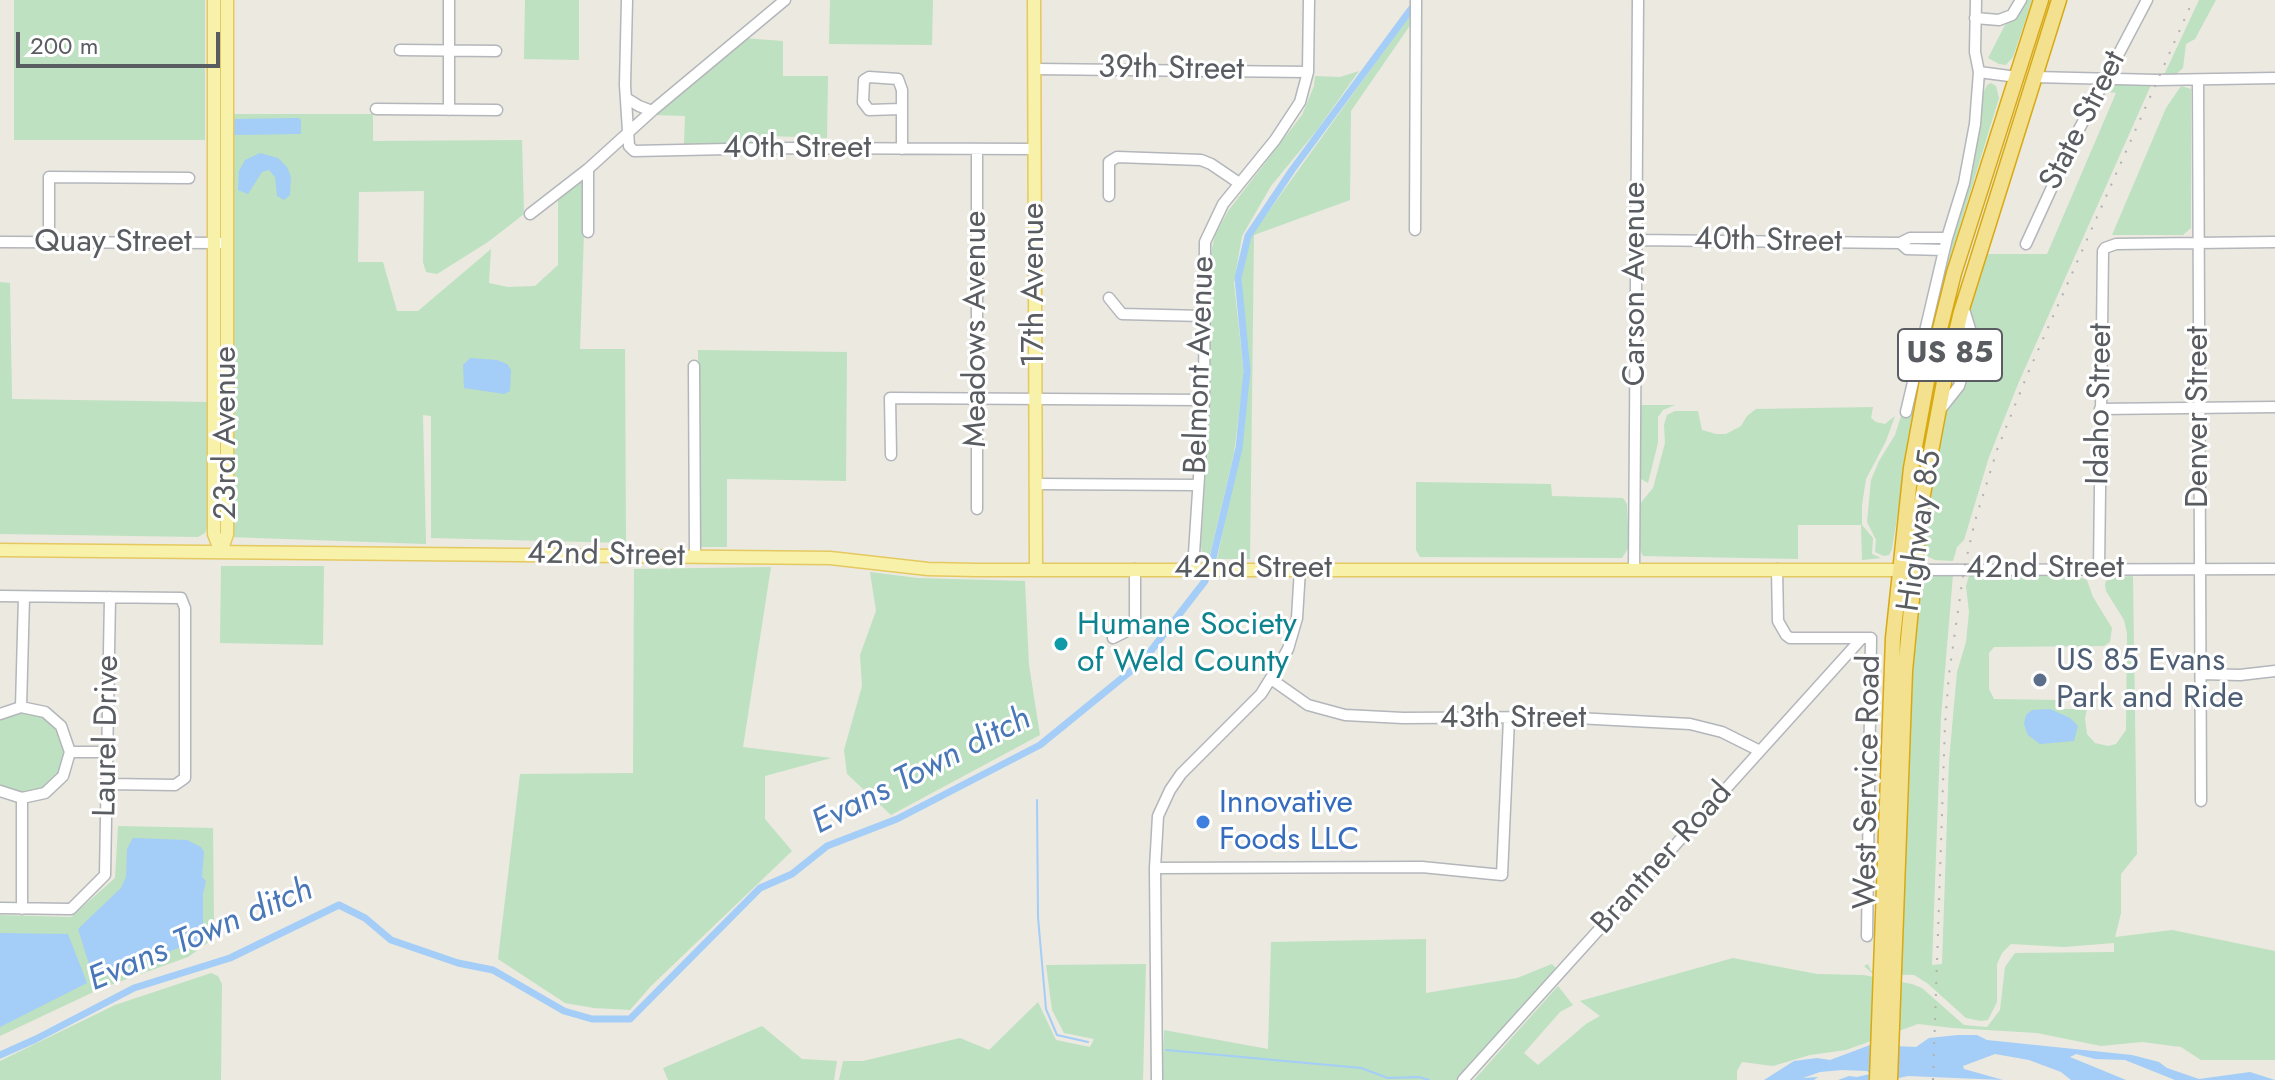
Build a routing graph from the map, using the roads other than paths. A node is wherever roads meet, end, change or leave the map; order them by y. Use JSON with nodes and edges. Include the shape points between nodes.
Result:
{"nodes":[{"id":1,"x":214,"y":0,"type":"edge"},
{"id":2,"x":227,"y":0,"type":"edge"},
{"id":3,"x":449,"y":0,"type":"edge"},
{"id":4,"x":627,"y":0,"type":"edge"},
{"id":5,"x":785,"y":0,"type":"edge"},
{"id":6,"x":1034,"y":0,"type":"edge"},
{"id":7,"x":1309,"y":0,"type":"edge"},
{"id":8,"x":1416,"y":0,"type":"edge"},
{"id":9,"x":1638,"y":0,"type":"edge"},
{"id":10,"x":1976,"y":0,"type":"edge"},
{"id":11,"x":2021,"y":0,"type":"edge"},
{"id":12,"x":2041,"y":0,"type":"edge"},
{"id":13,"x":2059,"y":0,"type":"edge"},
{"id":14,"x":2147,"y":0,"type":"edge"},
{"id":15,"x":1975,"y":18,"type":"junction"},
{"id":16,"x":400,"y":50,"type":"dead end"},
{"id":17,"x":449,"y":50,"type":"junction"},
{"id":18,"x":496,"y":51,"type":"dead end"},
{"id":19,"x":1035,"y":69,"type":"junction"},
{"id":20,"x":1308,"y":72,"type":"junction"},
{"id":21,"x":1979,"y":76,"type":"junction"},
{"id":22,"x":2017,"y":77,"type":"junction"},
{"id":23,"x":2034,"y":77,"type":"junction"},
{"id":24,"x":2106,"y":77,"type":"junction"},
{"id":25,"x":2275,"y":78,"type":"edge"},
{"id":26,"x":2198,"y":80,"type":"junction"},
{"id":27,"x":626,"y":98,"type":"junction"},
{"id":28,"x":376,"y":109,"type":"dead end"},
{"id":29,"x":901,"y":109,"type":"junction"},
{"id":30,"x":449,"y":110,"type":"junction"},
{"id":31,"x":497,"y":110,"type":"dead end"},
{"id":32,"x":652,"y":111,"type":"junction"},
{"id":33,"x":628,"y":133,"type":"junction"},
{"id":34,"x":902,"y":149,"type":"junction"},
{"id":35,"x":977,"y":149,"type":"junction"},
{"id":36,"x":1034,"y":149,"type":"junction"},
{"id":37,"x":588,"y":169,"type":"junction"},
{"id":38,"x":189,"y":178,"type":"dead end"},
{"id":39,"x":1239,"y":183,"type":"junction"},
{"id":40,"x":1109,"y":196,"type":"dead end"},
{"id":41,"x":530,"y":214,"type":"dead end"},
{"id":42,"x":1415,"y":230,"type":"dead end"},
{"id":43,"x":588,"y":232,"type":"dead end"},
{"id":44,"x":1947,"y":238,"type":"junction"},
{"id":45,"x":1636,"y":240,"type":"junction"},
{"id":46,"x":0,"y":242,"type":"edge"},
{"id":47,"x":49,"y":242,"type":"junction"},
{"id":48,"x":2275,"y":242,"type":"edge"},
{"id":49,"x":1900,"y":243,"type":"junction"},
{"id":50,"x":2199,"y":243,"type":"junction"},
{"id":51,"x":221,"y":244,"type":"junction"},
{"id":52,"x":2026,"y":244,"type":"dead end"},
{"id":53,"x":1944,"y":250,"type":"junction"},
{"id":54,"x":1109,"y":298,"type":"dead end"},
{"id":55,"x":1203,"y":316,"type":"junction"},
{"id":56,"x":694,"y":366,"type":"dead end"},
{"id":57,"x":977,"y":398,"type":"junction"},
{"id":58,"x":1035,"y":398,"type":"junction"},
{"id":59,"x":1204,"y":400,"type":"junction"},
{"id":60,"x":2275,"y":407,"type":"edge"},
{"id":61,"x":2199,"y":408,"type":"junction"},
{"id":62,"x":2100,"y":409,"type":"junction"},
{"id":63,"x":1906,"y":412,"type":"dead end"},
{"id":64,"x":891,"y":455,"type":"dead end"},
{"id":65,"x":1036,"y":484,"type":"junction"},
{"id":66,"x":1197,"y":485,"type":"junction"},
{"id":67,"x":977,"y":509,"type":"dead end"},
{"id":68,"x":0,"y":550,"type":"edge"},
{"id":69,"x":226,"y":553,"type":"junction"},
{"id":70,"x":695,"y":557,"type":"junction"},
{"id":71,"x":1135,"y":569,"type":"junction"},
{"id":72,"x":1193,"y":569,"type":"junction"},
{"id":73,"x":1300,"y":569,"type":"junction"},
{"id":74,"x":1634,"y":569,"type":"junction"},
{"id":75,"x":1777,"y":569,"type":"junction"},
{"id":76,"x":2099,"y":569,"type":"junction"},
{"id":77,"x":2199,"y":569,"type":"junction"},
{"id":78,"x":2275,"y":569,"type":"edge"},
{"id":79,"x":1036,"y":570,"type":"junction"},
{"id":80,"x":1906,"y":570,"type":"junction"},
{"id":81,"x":0,"y":596,"type":"edge"},
{"id":82,"x":24,"y":597,"type":"junction"},
{"id":83,"x":110,"y":597,"type":"junction"},
{"id":84,"x":1113,"y":638,"type":"dead end"},
{"id":85,"x":1862,"y":638,"type":"junction"},
{"id":86,"x":2275,"y":671,"type":"edge"},
{"id":87,"x":2201,"y":674,"type":"junction"},
{"id":88,"x":1271,"y":679,"type":"junction"},
{"id":89,"x":21,"y":707,"type":"junction"},
{"id":90,"x":0,"y":714,"type":"edge"},
{"id":91,"x":1509,"y":719,"type":"junction"},
{"id":92,"x":1760,"y":751,"type":"junction"},
{"id":93,"x":70,"y":752,"type":"junction"},
{"id":94,"x":108,"y":752,"type":"junction"},
{"id":95,"x":108,"y":784,"type":"junction"},
{"id":96,"x":0,"y":791,"type":"edge"},
{"id":97,"x":22,"y":798,"type":"junction"},
{"id":98,"x":2201,"y":801,"type":"dead end"},
{"id":99,"x":1155,"y":868,"type":"junction"},
{"id":100,"x":0,"y":908,"type":"edge"},
{"id":101,"x":22,"y":909,"type":"junction"},
{"id":102,"x":1867,"y":936,"type":"dead end"},
{"id":103,"x":1887,"y":972,"type":"junction"},
{"id":104,"x":1157,"y":1080,"type":"edge"},
{"id":105,"x":1463,"y":1080,"type":"edge"},
{"id":106,"x":1877,"y":1080,"type":"edge"},
{"id":107,"x":1890,"y":1080,"type":"edge"}],
"edges":[{"from":1,"to":51,"type":"main road","name":"23rd Avenue"},
{"from":2,"to":51,"type":"main road","name":"23rd Avenue"},
{"from":3,"to":17,"type":"street"},
{"from":4,"to":27,"type":"street"},
{"from":5,"to":32,"type":"street"},
{"from":6,"to":19,"type":"main road","name":"17th Avenue"},
{"from":7,"to":20,"type":"street","name":"Belmont Avenue"},
{"from":8,"to":42,"type":"street"},
{"from":9,"to":45,"type":"street","name":"Carson Avenue"},
{"from":10,"to":15,"type":"street"},
{"from":11,"to":15,"type":"street","via":[[2012,15]]},
{"from":12,"to":22,"type":"highway","name":"Highway 85","number":"US 85"},
{"from":13,"to":23,"type":"highway","name":"Highway 85","number":"US 85"},
{"from":14,"to":24,"type":"street","name":"State Street"},
{"from":15,"to":21,"type":"street"},
{"from":16,"to":17,"type":"street"},
{"from":17,"to":18,"type":"street"},
{"from":17,"to":30,"type":"street"},
{"from":19,"to":20,"type":"street","name":"39th Street"},
{"from":19,"to":36,"type":"main road","name":"17th Avenue"},
{"from":20,"to":39,"type":"street","name":"Belmont Avenue","via":[[1291,119]]},
{"from":21,"to":22,"type":"street"},
{"from":21,"to":44,"type":"street","via":[[1968,163]]},
{"from":22,"to":80,"type":"highway","name":"Highway 85","number":"US 85","via":[[1938,335],[1911,468]]},
{"from":23,"to":24,"type":"street"},
{"from":23,"to":80,"type":"highway","name":"Highway 85","number":"US 85","via":[[1963,306]]},
{"from":24,"to":26,"type":"street"},
{"from":24,"to":52,"type":"street","name":"State Street"},
{"from":25,"to":26,"type":"street"},
{"from":26,"to":50,"type":"street","name":"Denver Street"},
{"from":27,"to":32,"type":"street"},
{"from":27,"to":33,"type":"street"},
{"from":28,"to":30,"type":"street"},
{"from":29,"to":29,"type":"street","via":[[869,110],[863,102],[864,80],[898,79]]},
{"from":29,"to":34,"type":"street"},
{"from":30,"to":31,"type":"street"},
{"from":32,"to":33,"type":"street"},
{"from":33,"to":34,"type":"street","name":"40th Street","via":[[634,151]]},
{"from":33,"to":37,"type":"street"},
{"from":34,"to":35,"type":"street","name":"40th Street"},
{"from":35,"to":36,"type":"street","name":"40th Street"},
{"from":35,"to":57,"type":"street","name":"Meadows Avenue"},
{"from":36,"to":58,"type":"main road","name":"17th Avenue"},
{"from":37,"to":41,"type":"street"},
{"from":37,"to":43,"type":"street"},
{"from":38,"to":47,"type":"street","via":[[49,177]]},
{"from":39,"to":40,"type":"street","via":[[1201,160],[1117,157],[1109,162]]},
{"from":39,"to":55,"type":"street","name":"Belmont Avenue","via":[[1205,242]]},
{"from":44,"to":49,"type":"street","name":"40th Street"},
{"from":44,"to":53,"type":"street"},
{"from":45,"to":49,"type":"street","name":"40th Street"},
{"from":45,"to":74,"type":"street","name":"Carson Avenue"},
{"from":46,"to":47,"type":"street","name":"Quay Street"},
{"from":47,"to":51,"type":"street","name":"Quay Street"},
{"from":48,"to":50,"type":"street"},
{"from":49,"to":53,"type":"street","name":"40th Street","via":[[1907,249]]},
{"from":50,"to":61,"type":"street","name":"Denver Street"},
{"from":50,"to":62,"type":"street","name":"Idaho Street","via":[[2105,248]]},
{"from":51,"to":69,"type":"main road","name":"23rd Avenue","via":[[214,534]]},
{"from":53,"to":63,"type":"street"},
{"from":54,"to":55,"type":"street","via":[[1122,314]]},
{"from":55,"to":59,"type":"street","name":"Belmont Avenue"},
{"from":56,"to":70,"type":"street"},
{"from":57,"to":58,"type":"street"},
{"from":57,"to":64,"type":"street","via":[[890,398]]},
{"from":57,"to":67,"type":"street","name":"Meadows Avenue"},
{"from":58,"to":59,"type":"street"},
{"from":58,"to":65,"type":"main road","name":"17th Avenue"},
{"from":59,"to":66,"type":"street","name":"Belmont Avenue"},
{"from":60,"to":61,"type":"street"},
{"from":61,"to":62,"type":"street"},
{"from":61,"to":77,"type":"street","name":"Denver Street"},
{"from":62,"to":76,"type":"street","name":"Idaho Street"},
{"from":65,"to":66,"type":"street"},
{"from":65,"to":79,"type":"main road","name":"17th Avenue"},
{"from":66,"to":72,"type":"street","name":"Belmont Avenue"},
{"from":68,"to":69,"type":"main road","name":"42nd Street"},
{"from":69,"to":70,"type":"main road","name":"42nd Street"},
{"from":70,"to":79,"type":"main road","name":"42nd Street","via":[[830,558],[928,569]]},
{"from":71,"to":72,"type":"main road","name":"42nd Street"},
{"from":71,"to":79,"type":"main road","name":"42nd Street"},
{"from":71,"to":84,"type":"street","via":[[1135,627]]},
{"from":72,"to":73,"type":"main road","name":"42nd Street"},
{"from":73,"to":74,"type":"main road","name":"42nd Street"},
{"from":73,"to":88,"type":"street","via":[[1294,633]]},
{"from":74,"to":75,"type":"main road","name":"42nd Street"},
{"from":75,"to":80,"type":"main road","name":"42nd Street"},
{"from":75,"to":85,"type":"street","name":"West Service Road","via":[[1778,621],[1786,635]]},
{"from":76,"to":77,"type":"street","name":"42nd Street"},
{"from":76,"to":80,"type":"street","name":"42nd Street"},
{"from":77,"to":78,"type":"street","name":"42nd Street"},
{"from":77,"to":87,"type":"street","name":"Denver Street"},
{"from":80,"to":103,"type":"highway","name":"Highway 85","number":"US 85"},
{"from":81,"to":82,"type":"street"},
{"from":82,"to":83,"type":"street"},
{"from":82,"to":89,"type":"street"},
{"from":83,"to":94,"type":"street","name":"Laurel Drive"},
{"from":83,"to":95,"type":"street","via":[[181,598],[185,778],[175,785]]},
{"from":85,"to":92,"type":"street","name":"Brantner Road"},
{"from":85,"to":102,"type":"street","name":"West Service Road","via":[[1871,638]]},
{"from":86,"to":87,"type":"street"},
{"from":87,"to":98,"type":"street","name":"Denver Street"},
{"from":88,"to":91,"type":"street","name":"43th Street","via":[[1296,699],[1332,713]]},
{"from":88,"to":99,"type":"street","via":[[1170,790],[1158,816]]},
{"from":89,"to":90,"type":"street"},
{"from":89,"to":93,"type":"street","via":[[55,719]]},
{"from":91,"to":92,"type":"street","name":"43th Street","via":[[1690,724],[1722,732]]},
{"from":91,"to":99,"type":"street","via":[[1502,875],[1422,867]]},
{"from":92,"to":105,"type":"street","name":"Brantner Road"},
{"from":93,"to":94,"type":"street"},
{"from":93,"to":97,"type":"street","via":[[55,786]]},
{"from":94,"to":95,"type":"street","name":"Laurel Drive"},
{"from":95,"to":101,"type":"street","name":"Laurel Drive","via":[[105,875],[71,909]]},
{"from":96,"to":97,"type":"street"},
{"from":97,"to":101,"type":"street"},
{"from":99,"to":104,"type":"street"},
{"from":100,"to":101,"type":"street"},
{"from":103,"to":106,"type":"highway","name":"Highway 85","number":"US 85"},
{"from":103,"to":107,"type":"highway","name":"Highway 85","number":"US 85"}]}
